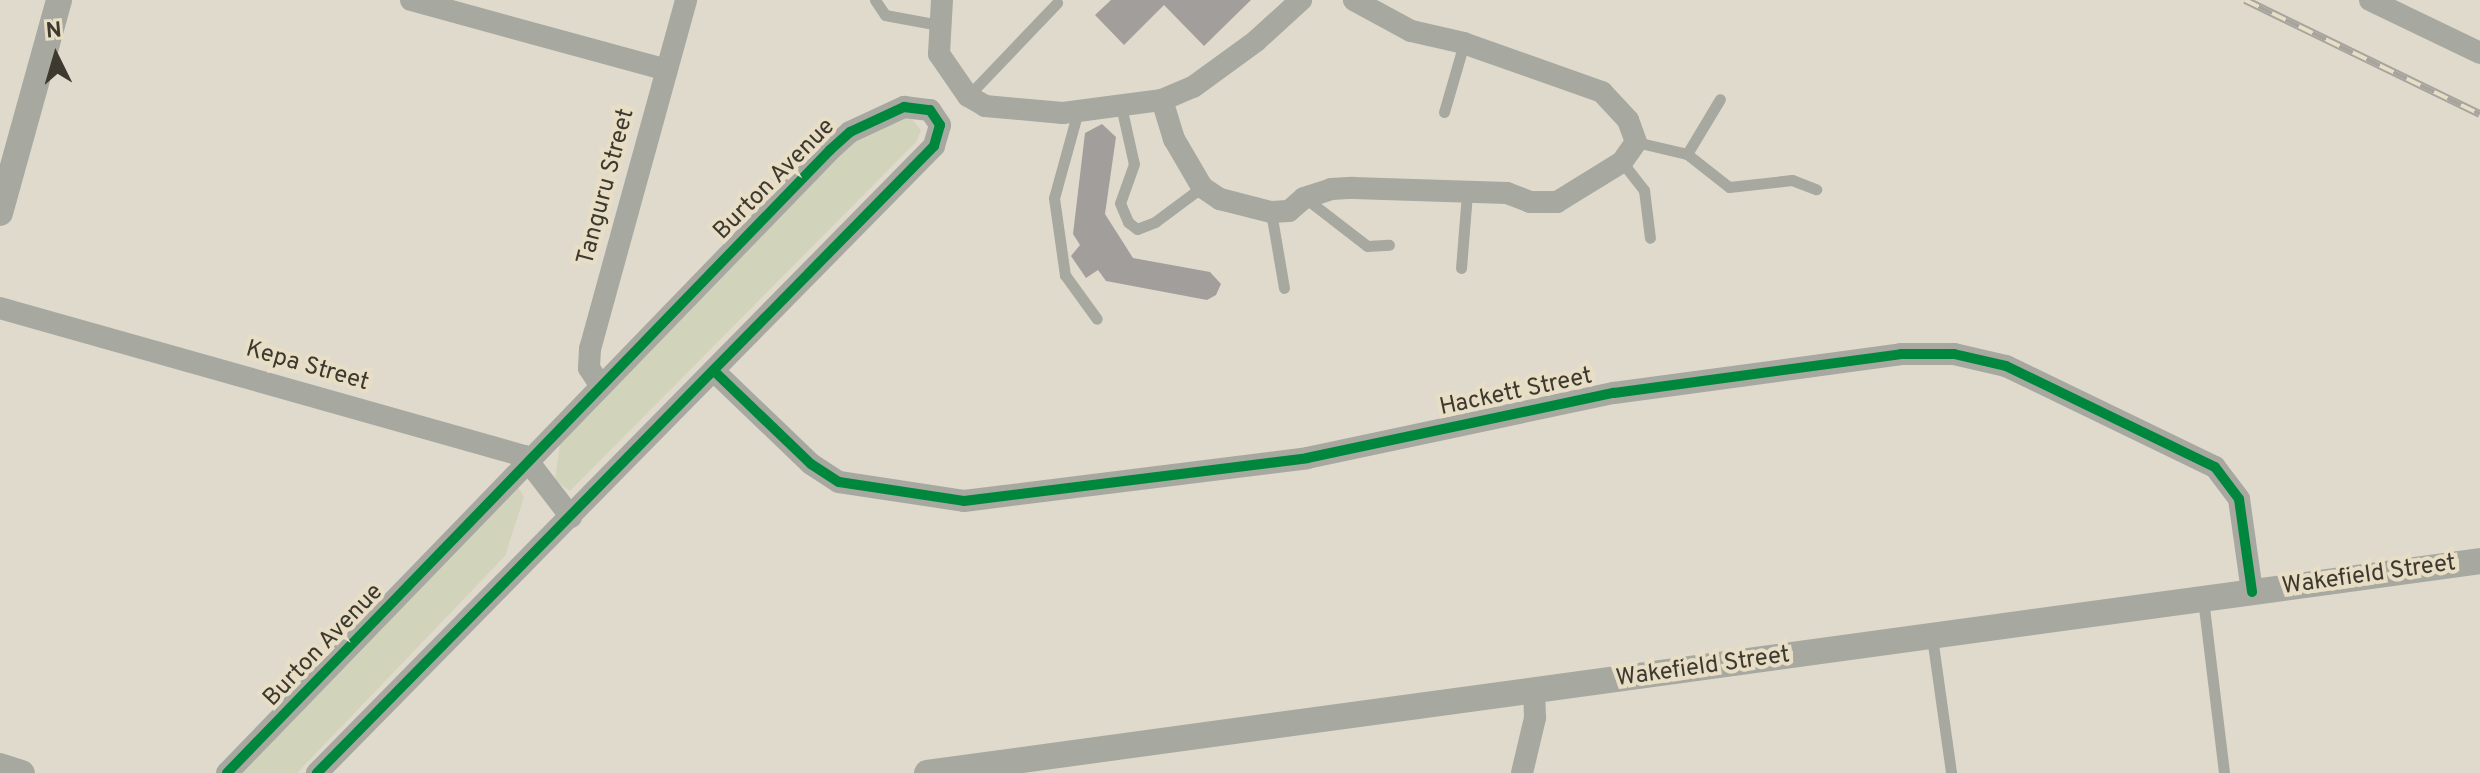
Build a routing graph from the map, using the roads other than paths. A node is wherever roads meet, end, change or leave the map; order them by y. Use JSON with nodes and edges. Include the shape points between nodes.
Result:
{"nodes":[{"id":1,"x":59,"y":0,"type":"edge"},
{"id":2,"x":411,"y":0,"type":"edge"},
{"id":3,"x":686,"y":0,"type":"edge"},
{"id":4,"x":875,"y":0,"type":"edge"},
{"id":5,"x":942,"y":0,"type":"edge"},
{"id":6,"x":2370,"y":0,"type":"edge"},
{"id":7,"x":1057,"y":3,"type":"dead end"},
{"id":8,"x":1292,"y":3,"type":"edge"},
{"id":9,"x":1368,"y":3,"type":"edge"},
{"id":10,"x":939,"y":25,"type":"junction"},
{"id":11,"x":1464,"y":43,"type":"junction"},
{"id":12,"x":2480,"y":53,"type":"edge"},
{"id":13,"x":667,"y":70,"type":"junction"},
{"id":14,"x":953,"y":74,"type":"junction"},
{"id":15,"x":968,"y":96,"type":"junction"},
{"id":16,"x":1720,"y":99,"type":"dead end"},
{"id":17,"x":1162,"y":100,"type":"junction"},
{"id":18,"x":1121,"y":106,"type":"junction"},
{"id":19,"x":930,"y":110,"type":"junction"},
{"id":20,"x":1078,"y":111,"type":"junction"},
{"id":21,"x":1444,"y":112,"type":"dead end"},
{"id":22,"x":1636,"y":142,"type":"junction"},
{"id":23,"x":1687,"y":154,"type":"junction"},
{"id":24,"x":1622,"y":162,"type":"junction"},
{"id":25,"x":1202,"y":187,"type":"junction"},
{"id":26,"x":1816,"y":189,"type":"dead end"},
{"id":27,"x":1467,"y":193,"type":"junction"},
{"id":28,"x":1304,"y":198,"type":"junction"},
{"id":29,"x":1271,"y":212,"type":"junction"},
{"id":30,"x":0,"y":213,"type":"edge"},
{"id":31,"x":1650,"y":238,"type":"dead end"},
{"id":32,"x":1389,"y":245,"type":"dead end"},
{"id":33,"x":1461,"y":268,"type":"dead end"},
{"id":34,"x":1284,"y":288,"type":"dead end"},
{"id":35,"x":0,"y":308,"type":"edge"},
{"id":36,"x":1097,"y":319,"type":"dead end"},
{"id":37,"x":714,"y":371,"type":"junction"},
{"id":38,"x":600,"y":385,"type":"junction"},
{"id":39,"x":532,"y":462,"type":"junction"},
{"id":40,"x":571,"y":517,"type":"junction"},
{"id":41,"x":2480,"y":561,"type":"edge"},
{"id":42,"x":2252,"y":592,"type":"junction"},
{"id":43,"x":2203,"y":599,"type":"junction"},
{"id":44,"x":1932,"y":637,"type":"junction"},
{"id":45,"x":1534,"y":691,"type":"junction"},
{"id":46,"x":0,"y":766,"type":"edge"},
{"id":47,"x":22,"y":773,"type":"edge"},
{"id":48,"x":227,"y":773,"type":"edge"},
{"id":49,"x":317,"y":773,"type":"edge"},
{"id":50,"x":927,"y":773,"type":"edge"},
{"id":51,"x":1522,"y":773,"type":"edge"},
{"id":52,"x":1951,"y":773,"type":"edge"},
{"id":53,"x":2224,"y":773,"type":"edge"}],
"edges":[{"from":1,"to":30,"type":"street"},
{"from":2,"to":13,"type":"street"},
{"from":3,"to":13,"type":"street","name":"Tanguru Street"},
{"from":4,"to":10,"type":"lane","via":[[885,15]]},
{"from":5,"to":10,"type":"street"},
{"from":6,"to":12,"type":"street"},
{"from":7,"to":15,"type":"lane"},
{"from":8,"to":17,"type":"street","via":[[1193,87]]},
{"from":9,"to":11,"type":"street","via":[[1411,31]]},
{"from":10,"to":14,"type":"street","via":[[939,54]]},
{"from":11,"to":21,"type":"lane"},
{"from":11,"to":22,"type":"street","via":[[1602,92],[1628,120]]},
{"from":13,"to":38,"type":"street","name":"Tanguru Street","via":[[590,349],[589,368]]},
{"from":14,"to":15,"type":"street"},
{"from":14,"to":19,"type":"street"},
{"from":15,"to":20,"type":"street","via":[[985,106]]},
{"from":16,"to":23,"type":"lane"},
{"from":17,"to":18,"type":"street"},
{"from":17,"to":25,"type":"street","via":[[1174,139]]},
{"from":18,"to":20,"type":"street"},
{"from":18,"to":25,"type":"lane","via":[[1134,164],[1120,203],[1128,222],[1137,229],[1155,222]]},
{"from":19,"to":37,"type":"street","via":[[940,125],[934,146]]},
{"from":19,"to":38,"type":"street","name":"Burton Avenue","via":[[904,107],[850,132]]},
{"from":20,"to":36,"type":"lane","via":[[1054,198],[1065,275]]},
{"from":22,"to":23,"type":"lane"},
{"from":22,"to":24,"type":"street"},
{"from":23,"to":26,"type":"lane","via":[[1729,187],[1792,180]]},
{"from":24,"to":27,"type":"street","via":[[1557,202]]},
{"from":24,"to":31,"type":"lane","via":[[1644,190]]},
{"from":25,"to":29,"type":"street","via":[[1220,199]]},
{"from":27,"to":28,"type":"street","via":[[1353,188]]},
{"from":27,"to":33,"type":"lane"},
{"from":28,"to":29,"type":"street","via":[[1289,211]]},
{"from":28,"to":32,"type":"lane","via":[[1367,246]]},
{"from":29,"to":34,"type":"lane"},
{"from":35,"to":39,"type":"street","name":"Kepa Street","via":[[512,451]]},
{"from":37,"to":40,"type":"street"},
{"from":37,"to":42,"type":"street","name":"Hackett Street","via":[[811,464],[839,482],[964,501],[1307,458],[1614,393],[1901,354],[1954,354],[2006,366],[2215,467],[2239,499]]},
{"from":38,"to":39,"type":"street","name":"Burton Avenue"},
{"from":39,"to":40,"type":"street"},
{"from":39,"to":48,"type":"street","name":"Burton Avenue"},
{"from":40,"to":49,"type":"street"},
{"from":41,"to":42,"type":"street","name":"Wakefield Street"},
{"from":42,"to":43,"type":"street","name":"Wakefield Street"},
{"from":43,"to":44,"type":"street","name":"Wakefield Street"},
{"from":43,"to":53,"type":"lane"},
{"from":44,"to":45,"type":"street","name":"Wakefield Street"},
{"from":44,"to":52,"type":"lane"},
{"from":45,"to":50,"type":"street","name":"Wakefield Street"},
{"from":45,"to":51,"type":"street","via":[[1535,718]]},
{"from":46,"to":47,"type":"street"}]}
